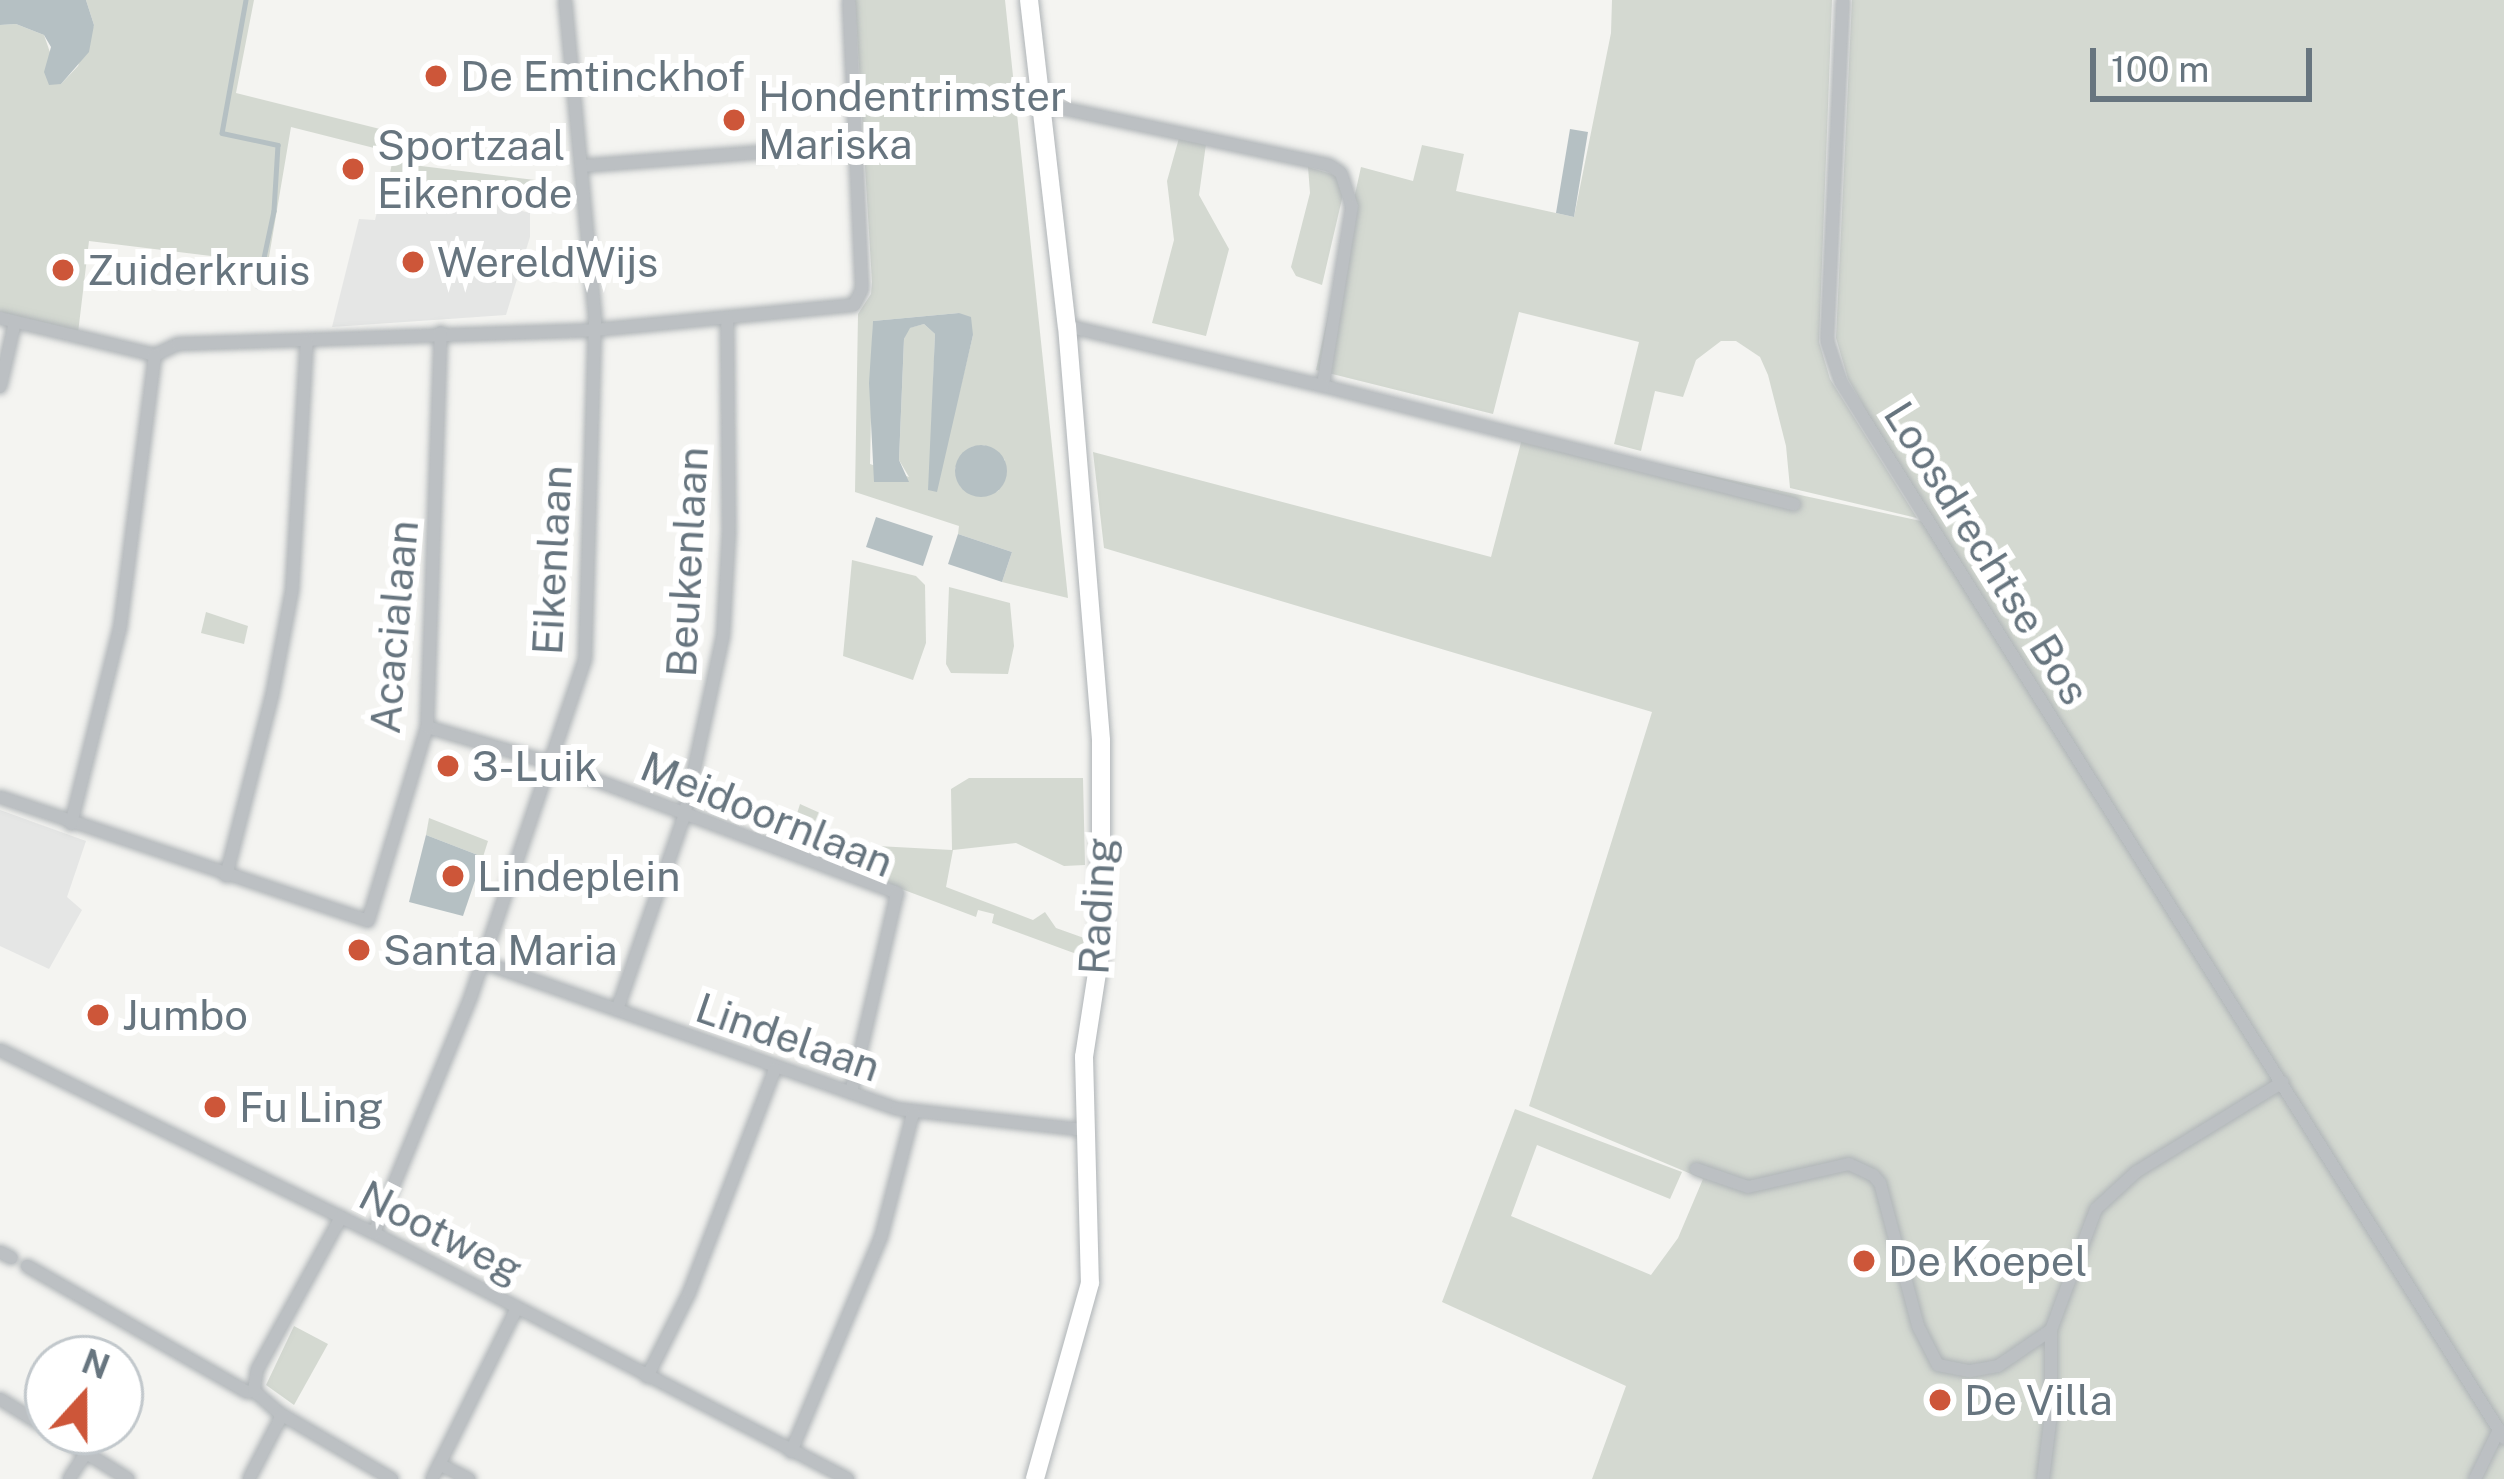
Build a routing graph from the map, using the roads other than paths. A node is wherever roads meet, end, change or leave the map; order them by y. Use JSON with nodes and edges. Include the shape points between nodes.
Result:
{"nodes":[{"id":1,"x":565,"y":0,"type":"edge"},
{"id":2,"x":849,"y":0,"type":"edge"},
{"id":3,"x":1029,"y":0,"type":"edge"},
{"id":4,"x":1843,"y":0,"type":"edge"},
{"id":5,"x":1056,"y":106,"type":"dead end"},
{"id":6,"x":852,"y":145,"type":"junction"},
{"id":7,"x":581,"y":166,"type":"junction"},
{"id":8,"x":0,"y":318,"type":"edge"},
{"id":9,"x":727,"y":320,"type":"junction"},
{"id":10,"x":15,"y":322,"type":"junction"},
{"id":11,"x":1067,"y":326,"type":"junction"},
{"id":12,"x":596,"y":330,"type":"junction"},
{"id":13,"x":441,"y":332,"type":"junction"},
{"id":14,"x":307,"y":341,"type":"junction"},
{"id":15,"x":154,"y":355,"type":"junction"},
{"id":16,"x":1323,"y":386,"type":"junction"},
{"id":17,"x":0,"y":387,"type":"edge"},
{"id":18,"x":1794,"y":504,"type":"dead end"},
{"id":19,"x":427,"y":727,"type":"junction"},
{"id":20,"x":550,"y":763,"type":"junction"},
{"id":21,"x":0,"y":797,"type":"edge"},
{"id":22,"x":684,"y":816,"type":"junction"},
{"id":23,"x":71,"y":824,"type":"junction"},
{"id":24,"x":226,"y":876,"type":"junction"},
{"id":25,"x":482,"y":962,"type":"junction"},
{"id":26,"x":617,"y":1010,"type":"junction"},
{"id":27,"x":0,"y":1050,"type":"edge"},
{"id":28,"x":775,"y":1069,"type":"junction"},
{"id":29,"x":2283,"y":1082,"type":"junction"},
{"id":30,"x":851,"y":1093,"type":"junction"},
{"id":31,"x":914,"y":1113,"type":"junction"},
{"id":32,"x":1084,"y":1130,"type":"junction"},
{"id":33,"x":1696,"y":1169,"type":"dead end"},
{"id":34,"x":341,"y":1217,"type":"junction"},
{"id":35,"x":374,"y":1234,"type":"junction"},
{"id":36,"x":27,"y":1266,"type":"dead end"},
{"id":37,"x":517,"y":1308,"type":"junction"},
{"id":38,"x":2051,"y":1330,"type":"junction"},
{"id":39,"x":647,"y":1378,"type":"junction"},
{"id":40,"x":254,"y":1390,"type":"junction"},
{"id":41,"x":282,"y":1415,"type":"junction"},
{"id":42,"x":2502,"y":1434,"type":"edge"},
{"id":43,"x":791,"y":1452,"type":"junction"},
{"id":44,"x":89,"y":1455,"type":"edge"},
{"id":45,"x":439,"y":1464,"type":"junction"},
{"id":46,"x":128,"y":1479,"type":"edge"},
{"id":47,"x":248,"y":1479,"type":"edge"},
{"id":48,"x":392,"y":1479,"type":"edge"},
{"id":49,"x":432,"y":1479,"type":"edge"},
{"id":50,"x":469,"y":1479,"type":"edge"},
{"id":51,"x":848,"y":1479,"type":"edge"},
{"id":52,"x":1035,"y":1479,"type":"edge"},
{"id":53,"x":2043,"y":1479,"type":"edge"},
{"id":54,"x":2475,"y":1479,"type":"edge"}],
"edges":[{"from":1,"to":7,"type":"street","name":"Eikenlaan"},
{"from":2,"to":6,"type":"street"},
{"from":3,"to":11,"type":"main road","name":"Rading"},
{"from":4,"to":29,"type":"street","name":"Loosdrechtse Bos","via":[[1827,341],[1841,382]]},
{"from":5,"to":16,"type":"street","via":[[1341,173],[1352,206]]},
{"from":6,"to":7,"type":"street"},
{"from":6,"to":9,"type":"street","via":[[862,289],[854,305]]},
{"from":7,"to":12,"type":"street","name":"Eikenlaan"},
{"from":8,"to":10,"type":"street"},
{"from":9,"to":12,"type":"street"},
{"from":9,"to":22,"type":"street","name":"Beukenlaan","via":[[723,636]]},
{"from":10,"to":15,"type":"street"},
{"from":10,"to":17,"type":"street"},
{"from":11,"to":16,"type":"street"},
{"from":11,"to":32,"type":"main road","name":"Rading","via":[[1101,741],[1101,947],[1084,1057]]},
{"from":12,"to":13,"type":"street"},
{"from":12,"to":20,"type":"street","name":"Eikenlaan","via":[[584,660]]},
{"from":13,"to":14,"type":"street"},
{"from":13,"to":19,"type":"street","name":"Acacialaan"},
{"from":14,"to":15,"type":"street","via":[[178,344]]},
{"from":14,"to":24,"type":"street","via":[[292,590]]},
{"from":15,"to":23,"type":"street","via":[[120,628]]},
{"from":16,"to":18,"type":"street"},
{"from":19,"to":20,"type":"street","name":"Meidoornlaan"},
{"from":19,"to":24,"type":"street","name":"Acacialaan","via":[[368,921]]},
{"from":20,"to":22,"type":"street","name":"Meidoornlaan"},
{"from":20,"to":25,"type":"street","name":"Eikenlaan"},
{"from":21,"to":23,"type":"street"},
{"from":22,"to":26,"type":"street","name":"Beukenlaan"},
{"from":22,"to":30,"type":"street","name":"Meidoornlaan","via":[[898,893]]},
{"from":23,"to":24,"type":"street"},
{"from":25,"to":26,"type":"street","name":"Lindelaan"},
{"from":25,"to":35,"type":"street","name":"Eikenlaan"},
{"from":26,"to":28,"type":"street","name":"Lindelaan"},
{"from":27,"to":34,"type":"street","name":"Nootweg"},
{"from":28,"to":30,"type":"street","name":"Lindelaan"},
{"from":28,"to":39,"type":"street"},
{"from":29,"to":38,"type":"street","via":[[2136,1172],[2096,1209]]},
{"from":29,"to":42,"type":"street","name":"Loosdrechtse Bos"},
{"from":30,"to":31,"type":"street","name":"Lindelaan"},
{"from":31,"to":32,"type":"street","name":"Lindelaan"},
{"from":31,"to":43,"type":"street","via":[[881,1237]]},
{"from":32,"to":52,"type":"main road","name":"Rading","via":[[1090,1283]]},
{"from":33,"to":38,"type":"street","via":[[1748,1187],[1850,1164],[1873,1175],[1918,1326],[1938,1365],[1998,1366]]},
{"from":34,"to":35,"type":"street","name":"Nootweg"},
{"from":34,"to":40,"type":"street","via":[[257,1370]]},
{"from":35,"to":37,"type":"street","name":"Nootweg"},
{"from":36,"to":40,"type":"street"},
{"from":37,"to":39,"type":"street","name":"Nootweg"},
{"from":37,"to":45,"type":"street"},
{"from":38,"to":53,"type":"street"},
{"from":39,"to":43,"type":"street","name":"Nootweg"},
{"from":40,"to":41,"type":"street"},
{"from":41,"to":47,"type":"street"},
{"from":41,"to":48,"type":"street"},
{"from":42,"to":54,"type":"street"},
{"from":43,"to":51,"type":"street","name":"Nootweg"},
{"from":44,"to":46,"type":"street"},
{"from":45,"to":49,"type":"street"},
{"from":45,"to":50,"type":"street"}]}
